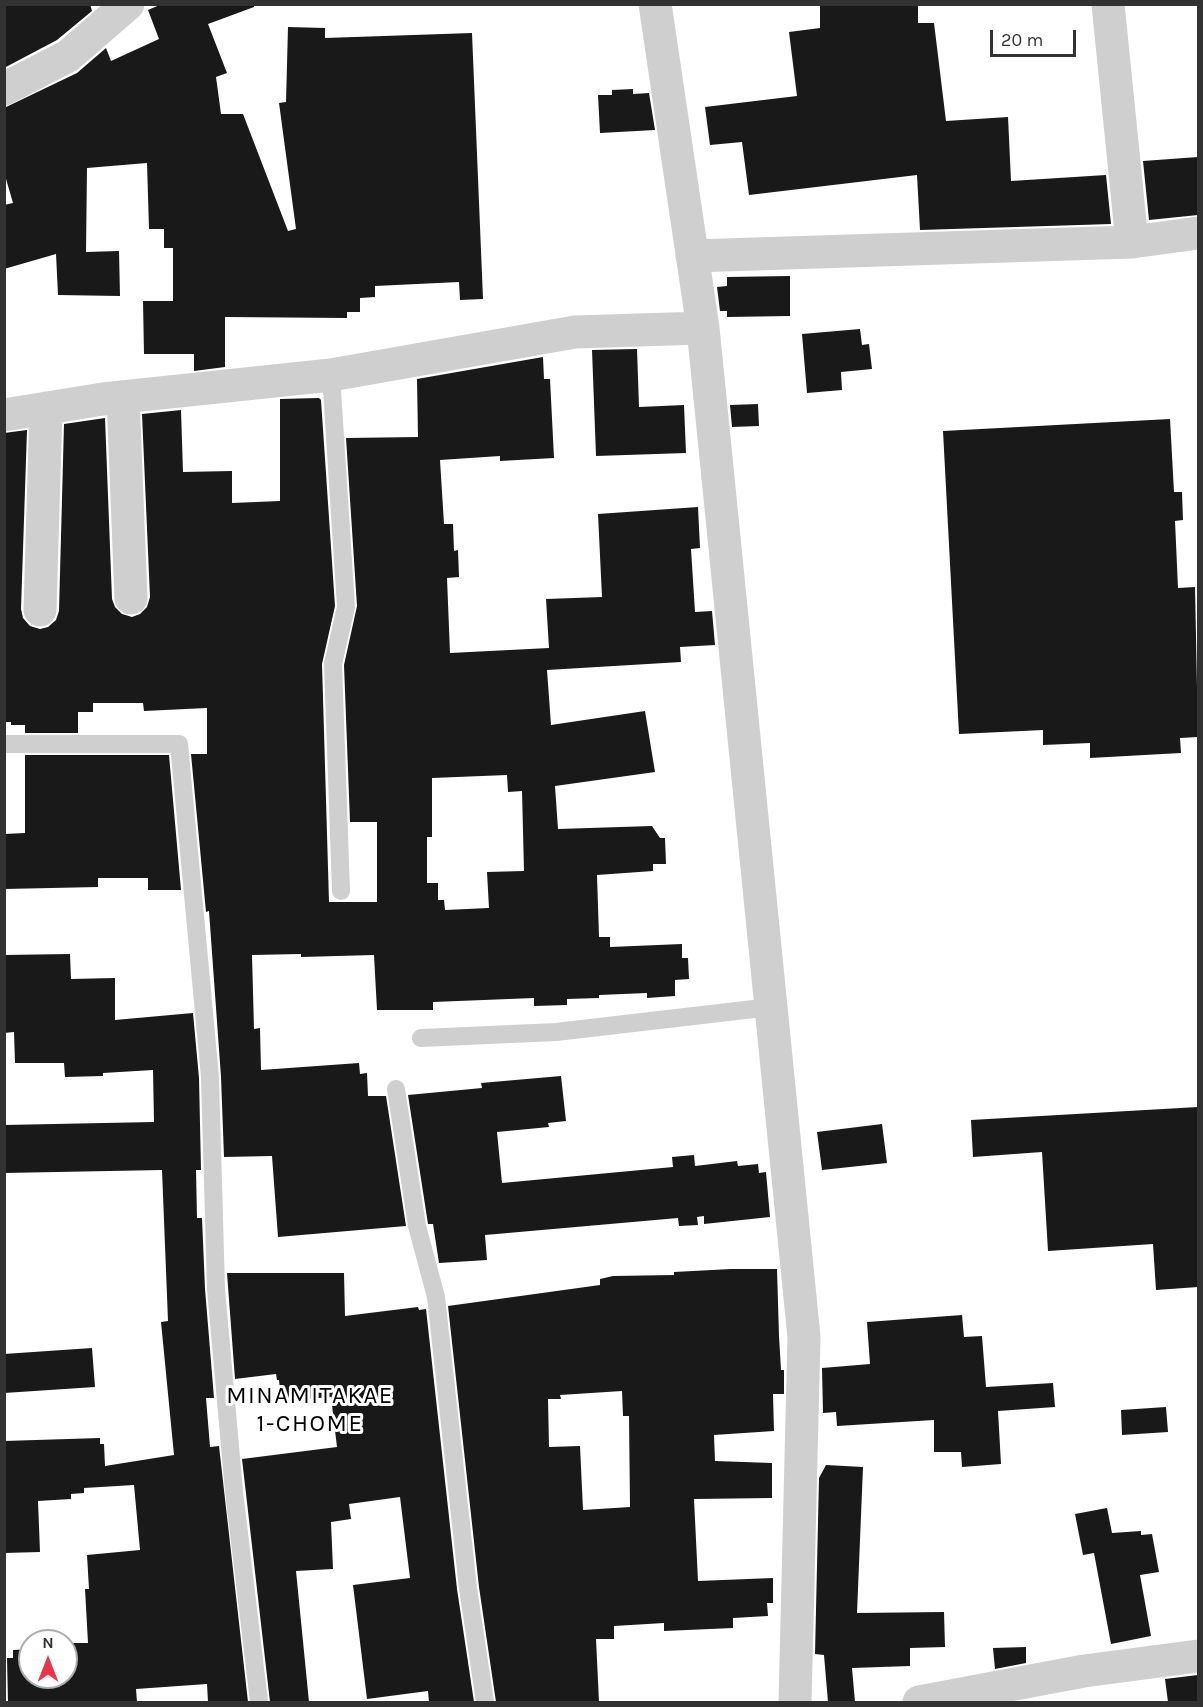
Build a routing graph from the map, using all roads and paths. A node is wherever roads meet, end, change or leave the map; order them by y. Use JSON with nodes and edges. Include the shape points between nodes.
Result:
{"nodes":[{"id":1,"x":128,"y":4,"type":"edge"},
{"id":2,"x":655,"y":4,"type":"edge"},
{"id":3,"x":1108,"y":4,"type":"edge"},
{"id":4,"x":4,"y":89,"type":"edge"},
{"id":5,"x":1198,"y":233,"type":"edge"},
{"id":6,"x":1132,"y":242,"type":"junction"},
{"id":7,"x":692,"y":256,"type":"junction"},
{"id":8,"x":703,"y":328,"type":"junction"},
{"id":9,"x":331,"y":375,"type":"junction"},
{"id":10,"x":123,"y":397,"type":"junction"},
{"id":11,"x":46,"y":408,"type":"junction"},
{"id":12,"x":4,"y":415,"type":"edge"},
{"id":13,"x":131,"y":598,"type":"dead end"},
{"id":14,"x":40,"y":610,"type":"dead end"},
{"id":15,"x":4,"y":744,"type":"edge"},
{"id":16,"x":341,"y":891,"type":"dead end"},
{"id":17,"x":771,"y":1006,"type":"junction"},
{"id":18,"x":421,"y":1038,"type":"dead end"},
{"id":19,"x":396,"y":1089,"type":"dead end"},
{"id":20,"x":1198,"y":1656,"type":"edge"},
{"id":21,"x":259,"y":1702,"type":"edge"},
{"id":22,"x":485,"y":1702,"type":"edge"},
{"id":23,"x":795,"y":1702,"type":"edge"},
{"id":24,"x":919,"y":1702,"type":"edge"}],
"edges":[{"from":1,"to":4,"type":"street","via":[[68,56]]},
{"from":2,"to":7,"type":"street"},
{"from":3,"to":6,"type":"street"},
{"from":5,"to":6,"type":"street"},
{"from":6,"to":7,"type":"street"},
{"from":7,"to":8,"type":"street"},
{"from":8,"to":9,"type":"street","via":[[575,332]]},
{"from":8,"to":17,"type":"street"},
{"from":9,"to":10,"type":"street"},
{"from":9,"to":16,"type":"lane","via":[[346,607],[333,664]]},
{"from":10,"to":11,"type":"street"},
{"from":10,"to":13,"type":"street"},
{"from":11,"to":12,"type":"street"},
{"from":11,"to":14,"type":"street"},
{"from":15,"to":21,"type":"lane","via":[[179,744],[210,1077],[216,1289],[234,1491]]},
{"from":17,"to":18,"type":"lane","via":[[556,1032]]},
{"from":17,"to":23,"type":"street","via":[[804,1337]]},
{"from":19,"to":22,"type":"lane","via":[[417,1226],[436,1297],[468,1588]]},
{"from":20,"to":24,"type":"street","via":[[1084,1671]]}]}
